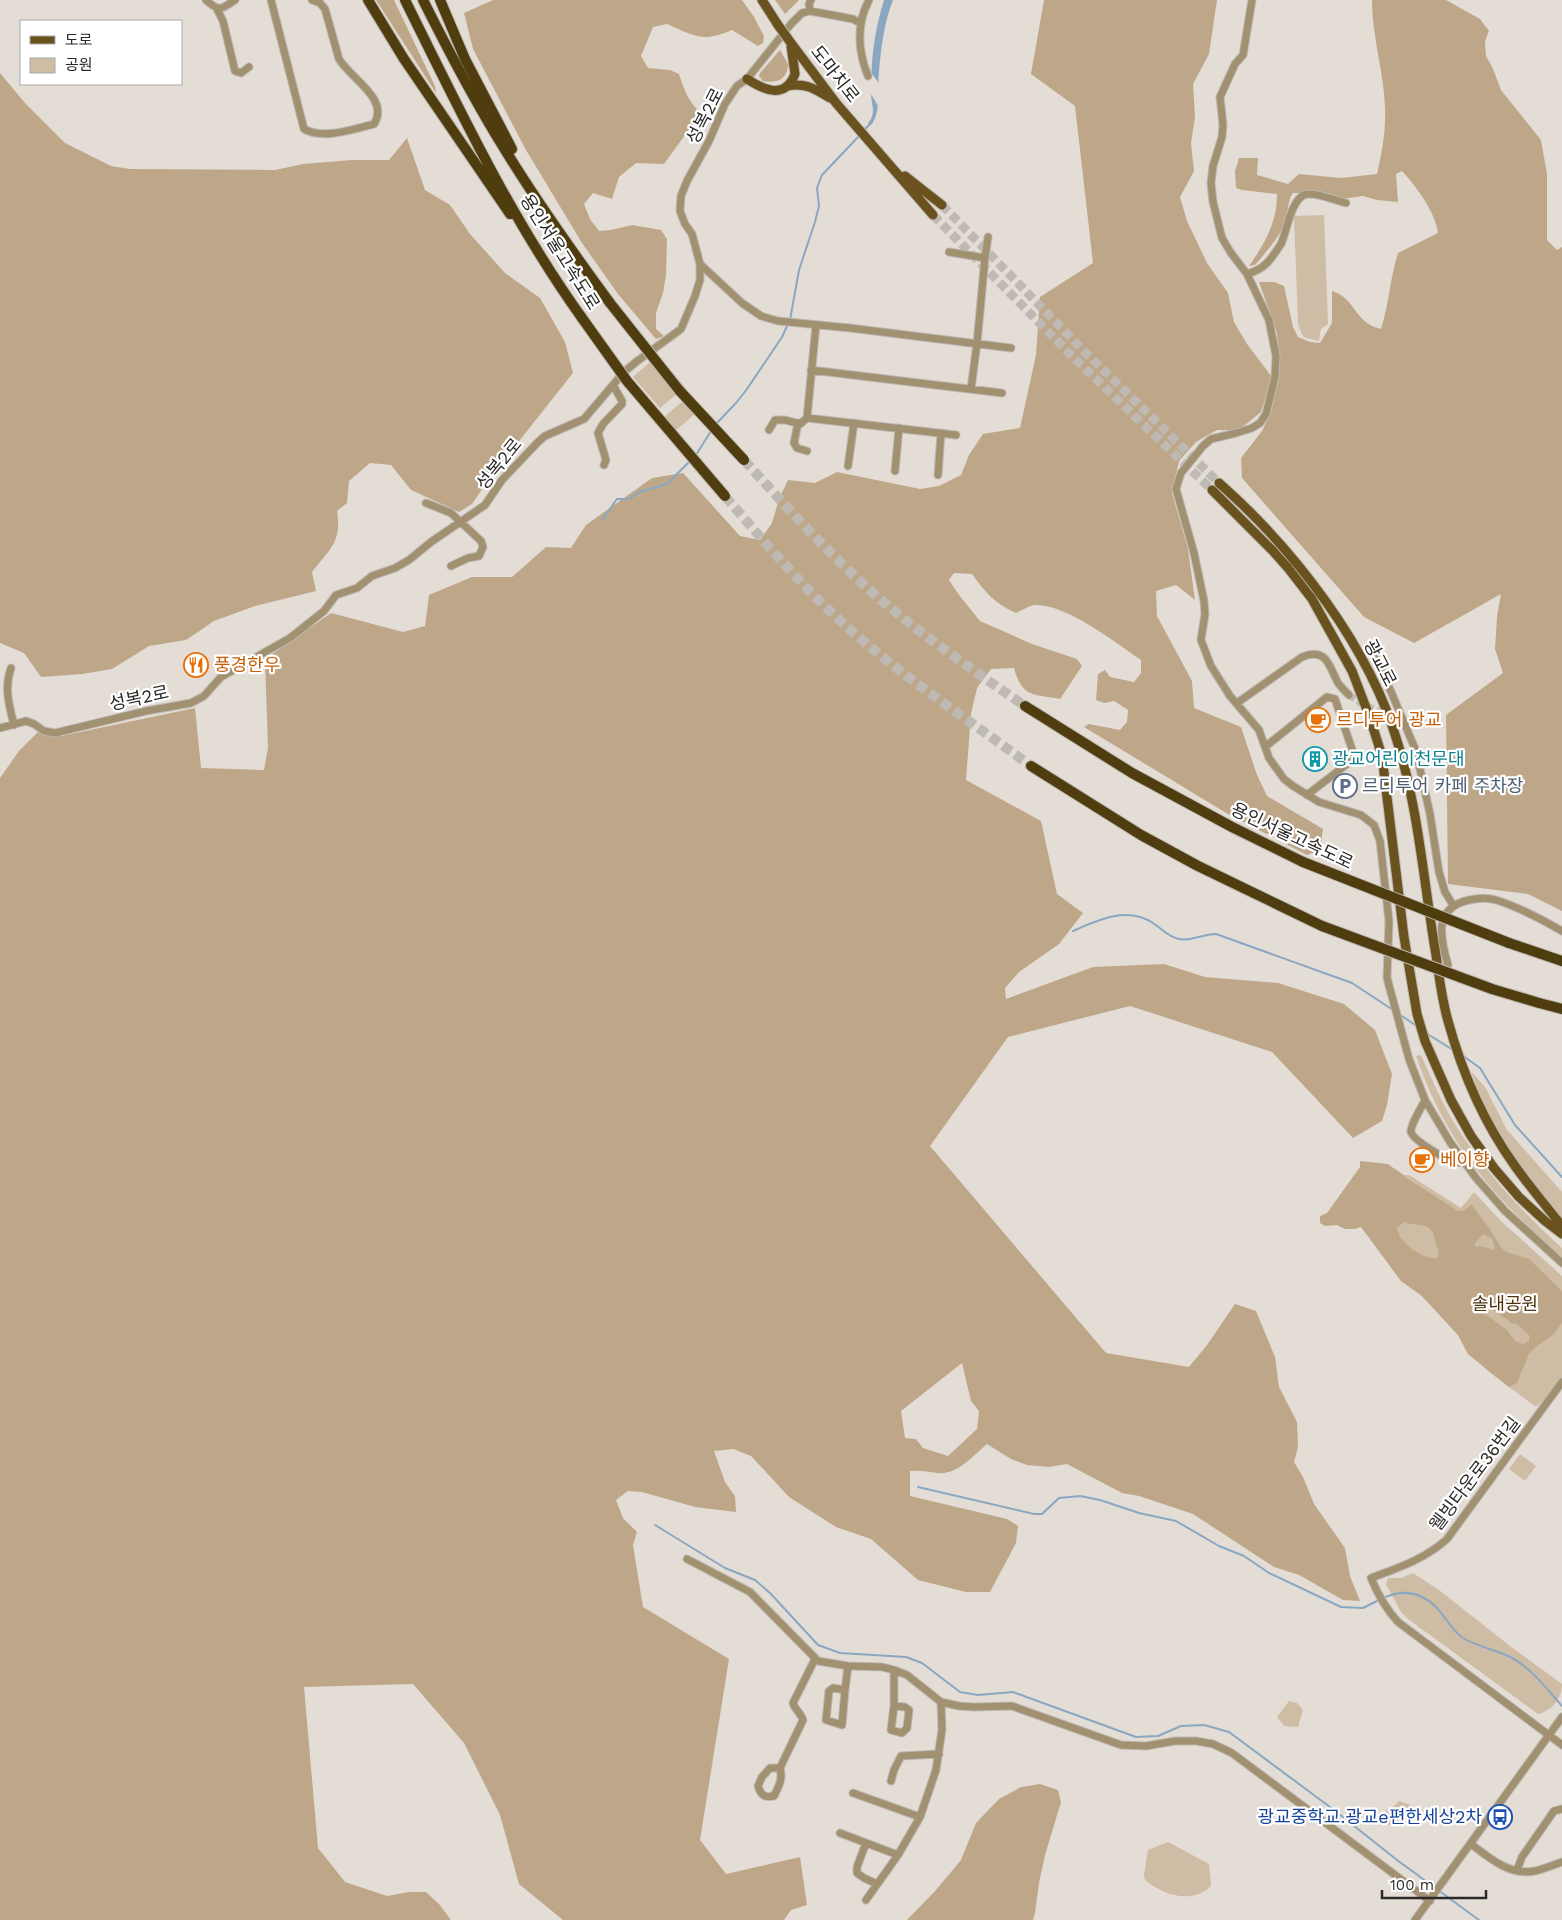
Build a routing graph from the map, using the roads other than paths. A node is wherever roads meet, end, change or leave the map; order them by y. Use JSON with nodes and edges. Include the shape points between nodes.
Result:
{"nodes":[{"id":1,"x":206,"y":0,"type":"edge"},
{"id":2,"x":235,"y":0,"type":"edge"},
{"id":3,"x":271,"y":0,"type":"edge"},
{"id":4,"x":312,"y":0,"type":"edge"},
{"id":5,"x":368,"y":0,"type":"edge"},
{"id":6,"x":405,"y":0,"type":"edge"},
{"id":7,"x":422,"y":0,"type":"edge"},
{"id":8,"x":440,"y":0,"type":"edge"},
{"id":9,"x":762,"y":0,"type":"edge"},
{"id":10,"x":811,"y":0,"type":"edge"},
{"id":11,"x":869,"y":0,"type":"edge"},
{"id":12,"x":1252,"y":0,"type":"edge"},
{"id":13,"x":217,"y":9,"type":"junction"},
{"id":14,"x":810,"y":10,"type":"junction"},
{"id":15,"x":860,"y":23,"type":"junction"},
{"id":16,"x":791,"y":43,"type":"junction"},
{"id":17,"x":248,"y":67,"type":"dead end"},
{"id":18,"x":868,"y":76,"type":"dead end"},
{"id":19,"x":747,"y":79,"type":"junction"},
{"id":20,"x":787,"y":86,"type":"junction"},
{"id":21,"x":836,"y":103,"type":"junction"},
{"id":22,"x":889,"y":164,"type":"junction"},
{"id":23,"x":1346,"y":203,"type":"dead end"},
{"id":24,"x":942,"y":205,"type":"tunnel mouth"},
{"id":25,"x":934,"y":215,"type":"tunnel mouth"},
{"id":26,"x":561,"y":234,"type":"junction"},
{"id":27,"x":988,"y":237,"type":"dead end"},
{"id":28,"x":532,"y":243,"type":"junction"},
{"id":29,"x":949,"y":252,"type":"dead end"},
{"id":30,"x":985,"y":258,"type":"junction"},
{"id":31,"x":700,"y":264,"type":"junction"},
{"id":32,"x":1247,"y":274,"type":"junction"},
{"id":33,"x":816,"y":325,"type":"junction"},
{"id":34,"x":977,"y":343,"type":"junction"},
{"id":35,"x":1012,"y":348,"type":"dead end"},
{"id":36,"x":811,"y":370,"type":"junction"},
{"id":37,"x":613,"y":385,"type":"junction"},
{"id":38,"x":971,"y":389,"type":"junction"},
{"id":39,"x":1002,"y":394,"type":"dead end"},
{"id":40,"x":807,"y":418,"type":"junction"},
{"id":41,"x":798,"y":423,"type":"junction"},
{"id":42,"x":854,"y":423,"type":"junction"},
{"id":43,"x":899,"y":428,"type":"junction"},
{"id":44,"x":770,"y":430,"type":"dead end"},
{"id":45,"x":941,"y":433,"type":"junction"},
{"id":46,"x":956,"y":435,"type":"dead end"},
{"id":47,"x":807,"y":451,"type":"dead end"},
{"id":48,"x":744,"y":460,"type":"tunnel mouth"},
{"id":49,"x":604,"y":465,"type":"dead end"},
{"id":50,"x":848,"y":466,"type":"dead end"},
{"id":51,"x":895,"y":471,"type":"dead end"},
{"id":52,"x":938,"y":475,"type":"dead end"},
{"id":53,"x":1219,"y":482,"type":"tunnel mouth"},
{"id":54,"x":1212,"y":490,"type":"tunnel mouth"},
{"id":55,"x":725,"y":496,"type":"tunnel mouth"},
{"id":56,"x":426,"y":503,"type":"dead end"},
{"id":57,"x":461,"y":522,"type":"junction"},
{"id":58,"x":450,"y":566,"type":"dead end"},
{"id":59,"x":1375,"y":648,"type":"dead end"},
{"id":60,"x":11,"y":668,"type":"dead end"},
{"id":61,"x":1349,"y":695,"type":"tunnel mouth"},
{"id":62,"x":1237,"y":703,"type":"junction"},
{"id":63,"x":1025,"y":706,"type":"tunnel mouth"},
{"id":64,"x":14,"y":725,"type":"junction"},
{"id":65,"x":0,"y":728,"type":"edge"},
{"id":66,"x":1265,"y":747,"type":"junction"},
{"id":67,"x":1031,"y":766,"type":"tunnel mouth"},
{"id":68,"x":1307,"y":795,"type":"junction"},
{"id":69,"x":1453,"y":904,"type":"junction"},
{"id":70,"x":1562,"y":931,"type":"edge"},
{"id":71,"x":1562,"y":961,"type":"edge"},
{"id":72,"x":1448,"y":965,"type":"dead end"},
{"id":73,"x":1562,"y":1009,"type":"edge"},
{"id":74,"x":1425,"y":1100,"type":"junction"},
{"id":75,"x":1464,"y":1162,"type":"junction"},
{"id":76,"x":1562,"y":1226,"type":"edge"},
{"id":77,"x":1562,"y":1234,"type":"edge"},
{"id":78,"x":1562,"y":1263,"type":"edge"},
{"id":79,"x":1562,"y":1382,"type":"edge"},
{"id":80,"x":686,"y":1559,"type":"dead end"},
{"id":81,"x":815,"y":1659,"type":"junction"},
{"id":82,"x":848,"y":1666,"type":"junction"},
{"id":83,"x":894,"y":1670,"type":"junction"},
{"id":84,"x":845,"y":1690,"type":"junction"},
{"id":85,"x":941,"y":1702,"type":"junction"},
{"id":86,"x":894,"y":1706,"type":"dead end"},
{"id":87,"x":1562,"y":1718,"type":"edge"},
{"id":88,"x":1549,"y":1736,"type":"junction"},
{"id":89,"x":1562,"y":1745,"type":"edge"},
{"id":90,"x":939,"y":1754,"type":"junction"},
{"id":91,"x":780,"y":1768,"type":"dead end"},
{"id":92,"x":891,"y":1781,"type":"dead end"},
{"id":93,"x":853,"y":1793,"type":"dead end"},
{"id":94,"x":1562,"y":1809,"type":"edge"},
{"id":95,"x":920,"y":1817,"type":"junction"},
{"id":96,"x":840,"y":1833,"type":"dead end"},
{"id":97,"x":866,"y":1843,"type":"junction"},
{"id":98,"x":1471,"y":1844,"type":"junction"},
{"id":99,"x":898,"y":1855,"type":"junction"},
{"id":100,"x":1562,"y":1862,"type":"edge"},
{"id":101,"x":1517,"y":1870,"type":"junction"},
{"id":102,"x":877,"y":1884,"type":"junction"},
{"id":103,"x":866,"y":1900,"type":"dead end"},
{"id":104,"x":1430,"y":1901,"type":"junction"},
{"id":105,"x":1415,"y":1920,"type":"edge"}],
"edges":[{"from":1,"to":13,"type":"street"},
{"from":2,"to":13,"type":"street"},
{"from":3,"to":4,"type":"street","via":[[304,128],[311,133],[328,133],[374,124],[379,117],[378,107],[370,93],[343,66],[326,9]]},
{"from":5,"to":28,"type":"highway","via":[[492,190]]},
{"from":6,"to":28,"type":"highway","name":"용인서울고속도로"},
{"from":7,"to":26,"type":"highway","name":"용인서울고속도로","via":[[506,152]]},
{"from":8,"to":26,"type":"highway","via":[[465,59],[506,140]]},
{"from":9,"to":16,"type":"main road","name":"도마치로","bridge":true},
{"from":10,"to":14,"type":"street"},
{"from":11,"to":15,"type":"street"},
{"from":12,"to":32,"type":"street","via":[[1242,55],[1220,97],[1222,137],[1213,166],[1212,183],[1222,238]]},
{"from":13,"to":17,"type":"street","via":[[235,71],[241,73]]},
{"from":14,"to":15,"type":"street"},
{"from":14,"to":19,"type":"street","name":"성복2로","via":[[797,17]]},
{"from":15,"to":18,"type":"street","via":[[860,47]]},
{"from":16,"to":20,"type":"main road","via":[[795,74]]},
{"from":16,"to":21,"type":"main road","name":"도마치로"},
{"from":19,"to":20,"type":"main road","via":[[766,90],[776,91]]},
{"from":19,"to":31,"type":"street","name":"성복2로","via":[[725,104],[681,196],[680,211],[692,234]]},
{"from":20,"to":21,"type":"main road","via":[[806,84]]},
{"from":21,"to":22,"type":"main road","name":"도마치로"},
{"from":22,"to":24,"type":"main road"},
{"from":22,"to":25,"type":"main road"},
{"from":23,"to":32,"type":"street","via":[[1315,195],[1301,196],[1281,244],[1267,263]]},
{"from":26,"to":48,"type":"highway","name":"용인서울고속도로","bridge":true,"via":[[610,303],[679,390]]},
{"from":27,"to":30,"type":"street"},
{"from":28,"to":55,"type":"highway","name":"용인서울고속도로","bridge":true,"via":[[637,393]]},
{"from":29,"to":30,"type":"street"},
{"from":30,"to":34,"type":"street"},
{"from":31,"to":33,"type":"street","via":[[761,316],[778,322]]},
{"from":31,"to":37,"type":"street","name":"성복2로","via":[[696,296],[681,329],[636,362]]},
{"from":32,"to":62,"type":"street","via":[[1269,320],[1276,356],[1275,377],[1266,414],[1252,428],[1211,439],[1202,446],[1181,473],[1176,489],[1204,601],[1202,640],[1205,652],[1210,666]]},
{"from":33,"to":34,"type":"street"},
{"from":33,"to":36,"type":"street"},
{"from":34,"to":35,"type":"street"},
{"from":34,"to":38,"type":"street"},
{"from":36,"to":38,"type":"street"},
{"from":36,"to":40,"type":"street"},
{"from":37,"to":49,"type":"street","via":[[622,404],[598,433],[606,460]]},
{"from":37,"to":57,"type":"street","name":"성복2로","via":[[584,419],[545,436],[531,448],[485,505]]},
{"from":38,"to":39,"type":"street"},
{"from":40,"to":41,"type":"street"},
{"from":40,"to":42,"type":"street"},
{"from":41,"to":44,"type":"street","via":[[775,420]]},
{"from":41,"to":47,"type":"street","via":[[794,443],[797,448]]},
{"from":42,"to":43,"type":"street"},
{"from":42,"to":50,"type":"street"},
{"from":43,"to":45,"type":"street"},
{"from":43,"to":51,"type":"street"},
{"from":45,"to":46,"type":"street"},
{"from":45,"to":52,"type":"street"},
{"from":53,"to":76,"type":"main road","name":"광교로","via":[[1304,573],[1344,629],[1378,692],[1398,743],[1409,789],[1440,984],[1465,1072],[1497,1138]]},
{"from":54,"to":77,"type":"main road","name":"광교로","via":[[1272,550],[1312,599],[1345,657],[1362,694],[1382,756],[1404,936],[1423,1034],[1451,1100],[1471,1136],[1519,1197]]},
{"from":56,"to":57,"type":"street","via":[[451,513]]},
{"from":57,"to":58,"type":"street","via":[[483,547],[479,556]]},
{"from":57,"to":64,"type":"street","name":"성복2로","via":[[395,568],[372,576],[357,588],[336,594],[324,611],[290,638],[222,677],[204,696],[191,703],[55,733],[26,721]]},
{"from":59,"to":69,"type":"street","via":[[1416,751],[1439,872],[1445,892]]},
{"from":60,"to":64,"type":"street","via":[[7,692]]},
{"from":61,"to":62,"type":"street","via":[[1327,660],[1310,654]]},
{"from":62,"to":66,"type":"street","via":[[1259,730]]},
{"from":63,"to":71,"type":"highway","name":"용인서울고속도로","bridge":true,"via":[[1132,773],[1304,862]]},
{"from":64,"to":65,"type":"street","name":"성복2로"},
{"from":66,"to":68,"type":"street","via":[[1284,779]]},
{"from":66,"to":68,"type":"street","via":[[1326,696],[1335,699],[1355,758]]},
{"from":67,"to":73,"type":"highway","bridge":true,"via":[[1165,848],[1322,926],[1492,989]]},
{"from":68,"to":74,"type":"street","via":[[1361,815],[1374,825],[1378,833],[1389,921],[1386,966],[1390,995],[1402,1039]]},
{"from":69,"to":70,"type":"street","via":[[1475,898],[1495,899]]},
{"from":69,"to":72,"type":"street","via":[[1441,932]]},
{"from":74,"to":75,"type":"street"},
{"from":74,"to":75,"type":"street","via":[[1412,1127],[1415,1139],[1445,1158]]},
{"from":75,"to":78,"type":"street","via":[[1505,1211]]},
{"from":79,"to":88,"type":"street","name":"웰빙타운로36번길","via":[[1446,1539],[1414,1561],[1371,1578],[1386,1608],[1398,1622]]},
{"from":80,"to":81,"type":"street","via":[[750,1592]]},
{"from":81,"to":82,"type":"street"},
{"from":81,"to":91,"type":"street","via":[[793,1703],[803,1720]]},
{"from":82,"to":83,"type":"street"},
{"from":82,"to":84,"type":"street"},
{"from":83,"to":85,"type":"street","via":[[907,1675]]},
{"from":83,"to":86,"type":"street"},
{"from":84,"to":84,"type":"street","via":[[842,1725],[826,1720],[829,1691],[833,1688]]},
{"from":85,"to":90,"type":"street"},
{"from":85,"to":104,"type":"street","via":[[974,1707],[1012,1706],[1121,1745],[1146,1746],[1175,1741],[1213,1744],[1232,1753]]},
{"from":87,"to":88,"type":"street"},
{"from":88,"to":89,"type":"street","name":"웰빙타운로36번길"},
{"from":88,"to":98,"type":"street"},
{"from":90,"to":92,"type":"street","via":[[901,1756]]},
{"from":90,"to":95,"type":"street"},
{"from":93,"to":95,"type":"street"},
{"from":94,"to":101,"type":"street","via":[[1554,1811],[1522,1857]]},
{"from":95,"to":99,"type":"street"},
{"from":96,"to":97,"type":"street"},
{"from":97,"to":99,"type":"street"},
{"from":97,"to":102,"type":"street","via":[[857,1867],[858,1873]]},
{"from":98,"to":101,"type":"street","via":[[1496,1862]]},
{"from":98,"to":104,"type":"street"},
{"from":99,"to":102,"type":"street"},
{"from":100,"to":101,"type":"street","via":[[1534,1871]]},
{"from":102,"to":103,"type":"street"},
{"from":104,"to":105,"type":"street"}]}
